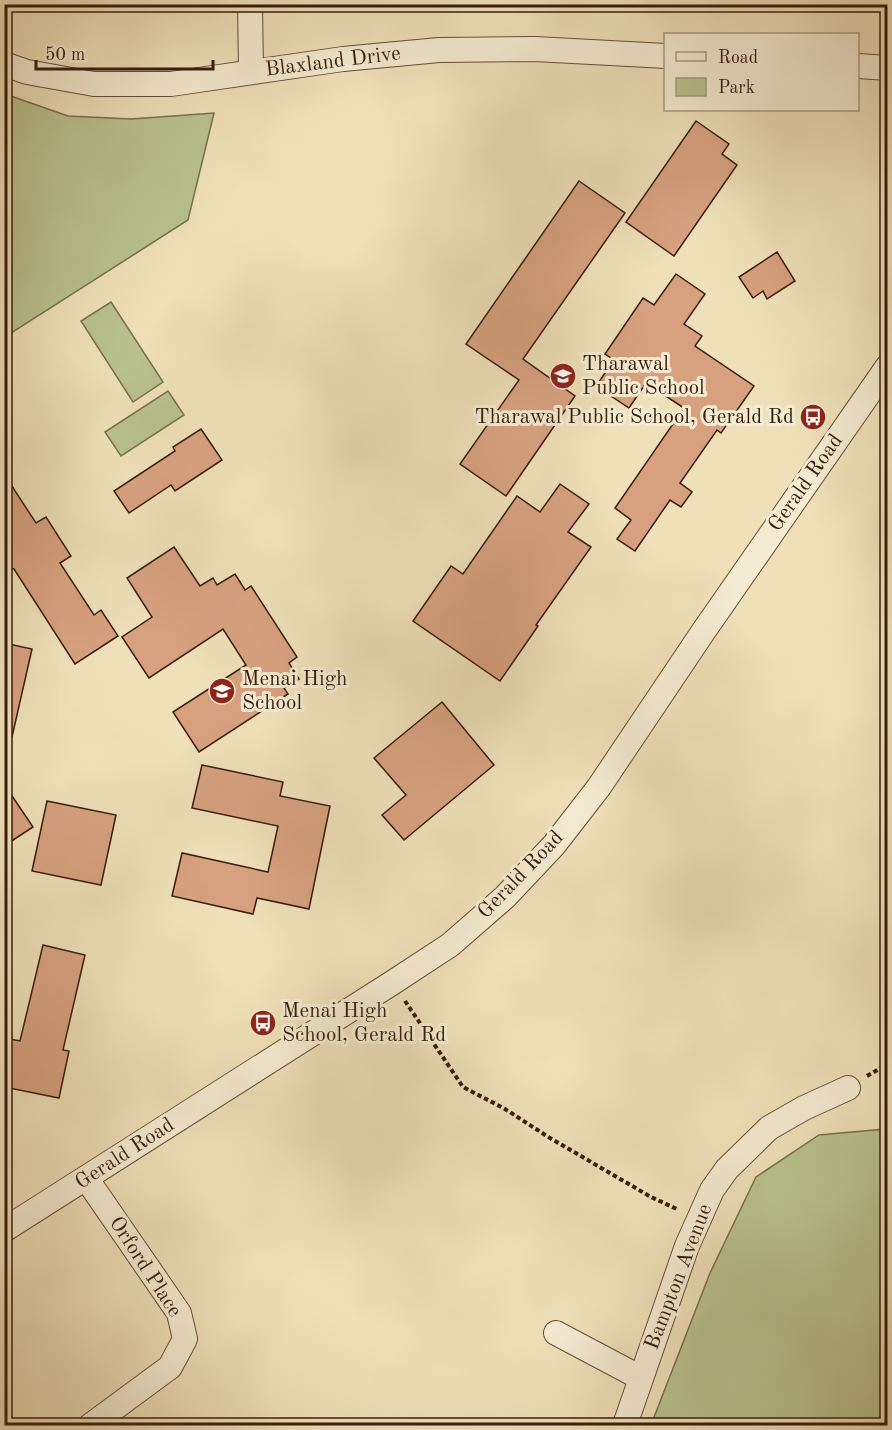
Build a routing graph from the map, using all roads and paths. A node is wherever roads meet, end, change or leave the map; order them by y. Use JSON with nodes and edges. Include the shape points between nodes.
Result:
{"nodes":[{"id":1,"x":250,"y":4,"type":"edge"},
{"id":2,"x":664,"y":56,"type":"edge"},
{"id":3,"x":4,"y":64,"type":"edge"},
{"id":4,"x":859,"y":66,"type":"edge"},
{"id":5,"x":888,"y":68,"type":"edge"},
{"id":6,"x":252,"y":71,"type":"junction"},
{"id":7,"x":888,"y":366,"type":"edge"},
{"id":8,"x":392,"y":983,"type":"junction"},
{"id":9,"x":848,"y":1088,"type":"dead end"},
{"id":10,"x":87,"y":1178,"type":"junction"},
{"id":11,"x":699,"y":1218,"type":"junction"},
{"id":12,"x":4,"y":1230,"type":"edge"},
{"id":13,"x":556,"y":1333,"type":"dead end"},
{"id":14,"x":641,"y":1378,"type":"junction"},
{"id":15,"x":90,"y":1425,"type":"edge"},
{"id":16,"x":624,"y":1425,"type":"edge"}],
"edges":[{"from":1,"to":6,"type":"street"},
{"from":2,"to":6,"type":"street","name":"Blaxland Drive","via":[[535,49],[439,50]]},
{"from":3,"to":6,"type":"street","name":"Blaxland Drive","via":[[94,84],[171,84]]},
{"from":4,"to":5,"type":"street"},
{"from":7,"to":8,"type":"street","name":"Gerald Road","via":[[599,787],[554,844],[505,897],[450,945]]},
{"from":8,"to":10,"type":"street","name":"Gerald Road"},
{"from":8,"to":11,"type":"path","via":[[463,1087],[651,1197]]},
{"from":9,"to":11,"type":"street","name":"Bampton Avenue","via":[[769,1128],[727,1169]]},
{"from":10,"to":12,"type":"street","name":"Gerald Road"},
{"from":10,"to":15,"type":"street","name":"Orford Place","via":[[179,1313],[185,1339],[170,1367]]},
{"from":11,"to":14,"type":"street","name":"Bampton Avenue"},
{"from":13,"to":14,"type":"street"},
{"from":14,"to":16,"type":"street","name":"Bampton Avenue"}]}
